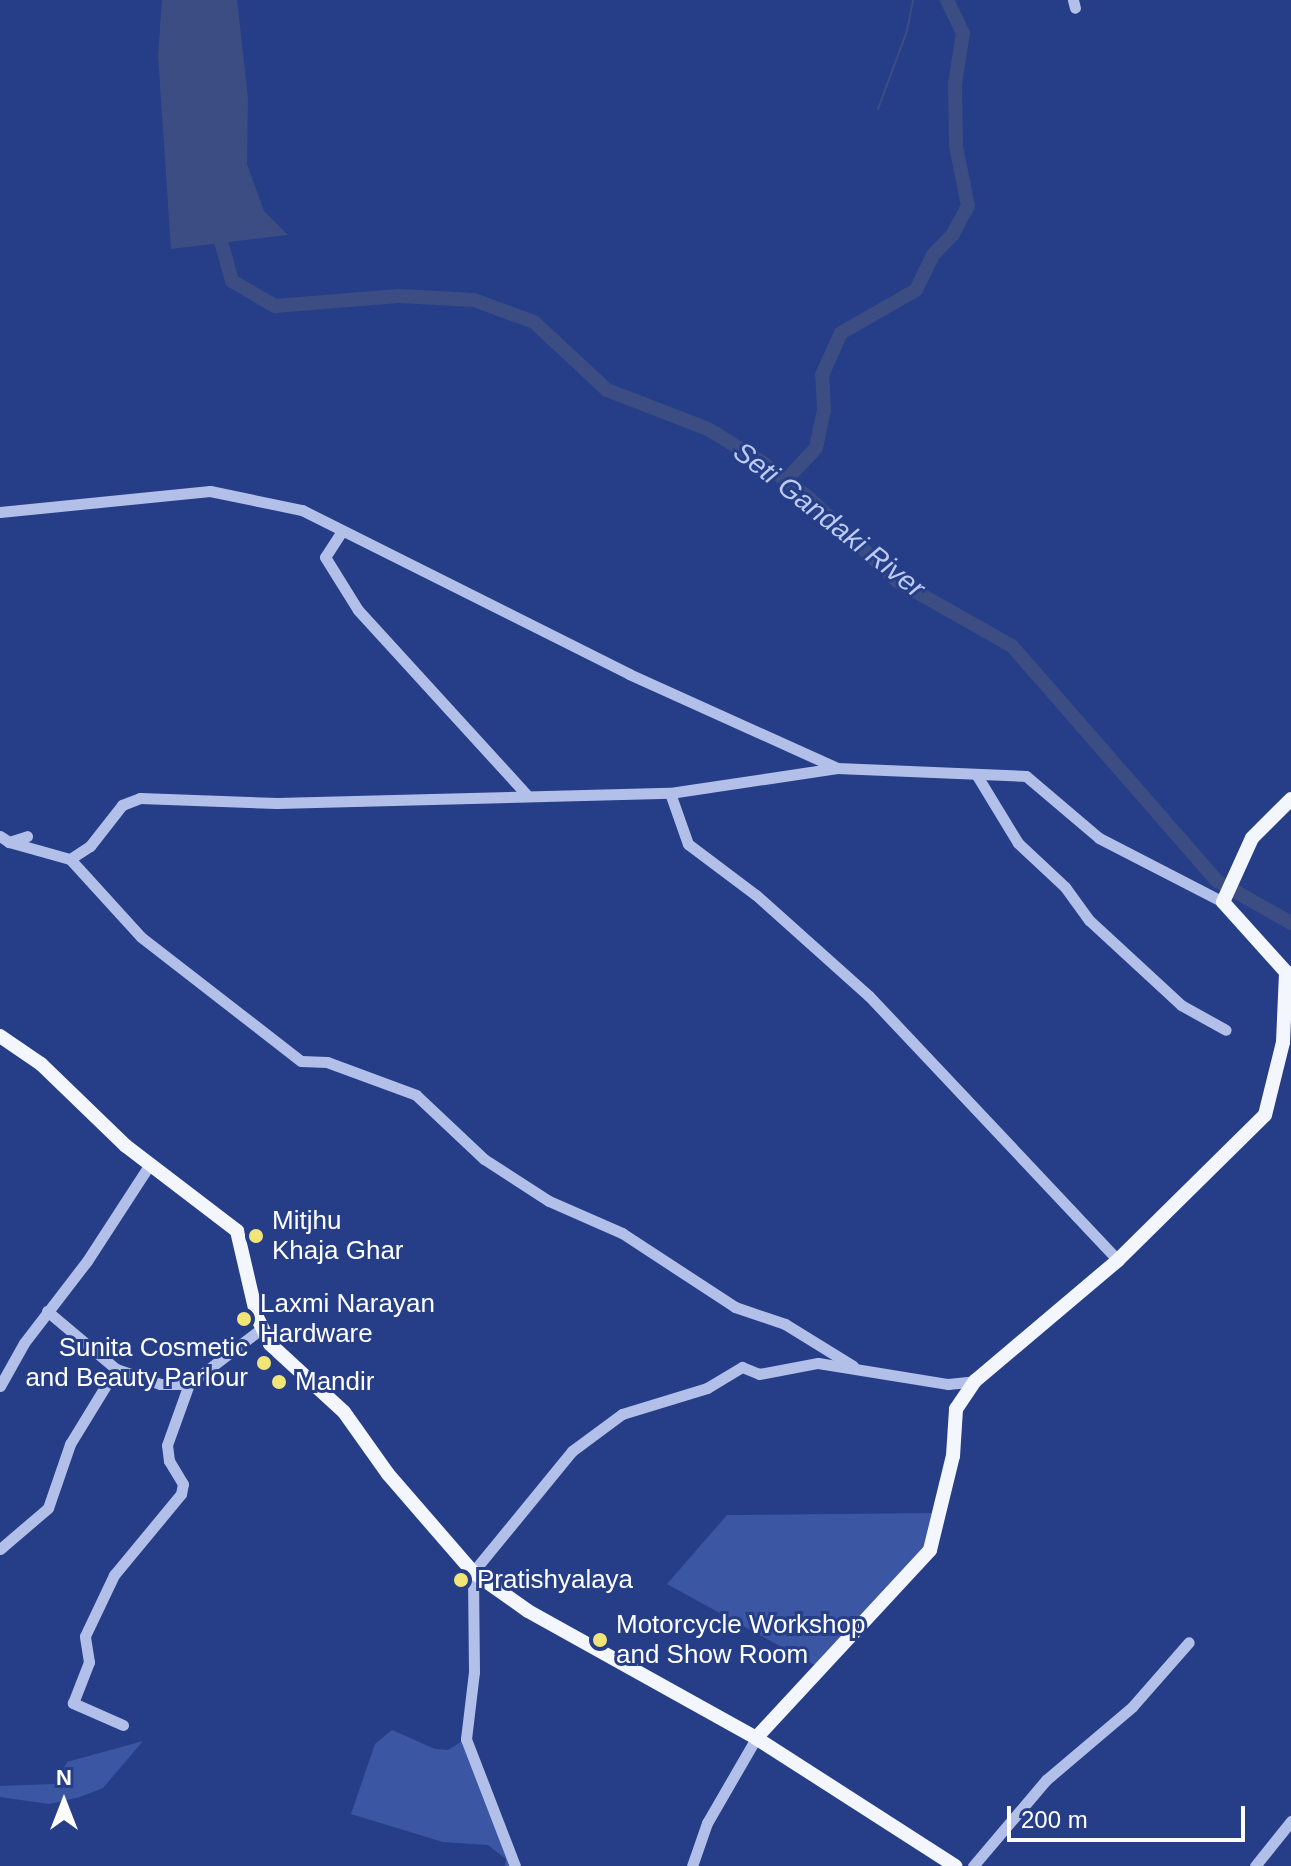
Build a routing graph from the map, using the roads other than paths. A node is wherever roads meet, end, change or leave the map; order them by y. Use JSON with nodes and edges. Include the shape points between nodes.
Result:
{"nodes":[{"id":1,"x":0,"y":512,"type":"edge"},
{"id":2,"x":342,"y":531,"type":"junction"},
{"id":3,"x":837,"y":768,"type":"junction"},
{"id":4,"x":976,"y":774,"type":"junction"},
{"id":5,"x":670,"y":793,"type":"junction"},
{"id":6,"x":527,"y":795,"type":"junction"},
{"id":7,"x":1291,"y":799,"type":"edge"},
{"id":8,"x":27,"y":836,"type":"dead end"},
{"id":9,"x":5,"y":839,"type":"edge"},
{"id":10,"x":70,"y":859,"type":"junction"},
{"id":11,"x":1223,"y":902,"type":"junction"},
{"id":12,"x":1226,"y":1030,"type":"dead end"},
{"id":13,"x":0,"y":1036,"type":"edge"},
{"id":14,"x":150,"y":1164,"type":"junction"},
{"id":15,"x":1118,"y":1260,"type":"junction"},
{"id":16,"x":47,"y":1311,"type":"junction"},
{"id":17,"x":261,"y":1329,"type":"junction"},
{"id":18,"x":853,"y":1366,"type":"junction"},
{"id":19,"x":116,"y":1369,"type":"junction"},
{"id":20,"x":975,"y":1381,"type":"junction"},
{"id":21,"x":189,"y":1384,"type":"junction"},
{"id":22,"x":0,"y":1386,"type":"edge"},
{"id":23,"x":0,"y":1549,"type":"edge"},
{"id":24,"x":473,"y":1572,"type":"junction"},
{"id":25,"x":1189,"y":1642,"type":"dead end"},
{"id":26,"x":123,"y":1725,"type":"dead end"},
{"id":27,"x":756,"y":1738,"type":"junction"},
{"id":28,"x":1291,"y":1821,"type":"edge"},
{"id":29,"x":515,"y":1866,"type":"edge"},
{"id":30,"x":692,"y":1866,"type":"edge"},
{"id":31,"x":955,"y":1866,"type":"edge"},
{"id":32,"x":973,"y":1866,"type":"edge"},
{"id":33,"x":1255,"y":1866,"type":"edge"}],
"edges":[{"from":1,"to":2,"type":"street","via":[[210,491],[302,510]]},
{"from":2,"to":3,"type":"street","via":[[629,674]]},
{"from":2,"to":6,"type":"street","via":[[325,557],[358,610]]},
{"from":3,"to":4,"type":"street"},
{"from":3,"to":5,"type":"street"},
{"from":4,"to":11,"type":"street","via":[[1026,776],[1099,838]]},
{"from":4,"to":12,"type":"street","via":[[1018,843],[1065,887],[1089,920],[1181,1005]]},
{"from":5,"to":6,"type":"street"},
{"from":5,"to":15,"type":"street","via":[[688,844],[756,895],[869,996]]},
{"from":6,"to":10,"type":"street","via":[[277,803],[140,798],[122,805],[90,846]]},
{"from":7,"to":11,"type":"main road","via":[[1245,850]]},
{"from":8,"to":9,"type":"street"},
{"from":9,"to":10,"type":"street"},
{"from":10,"to":18,"type":"street","via":[[141,937],[301,1061],[327,1062],[416,1095],[484,1159],[549,1201],[622,1233],[735,1307],[785,1324]]},
{"from":11,"to":15,"type":"main road","via":[[1286,972],[1283,1042],[1268,1111]]},
{"from":13,"to":14,"type":"main road","via":[[28,1053]]},
{"from":14,"to":16,"type":"street"},
{"from":14,"to":17,"type":"main road","via":[[241,1235]]},
{"from":15,"to":20,"type":"main road"},
{"from":16,"to":19,"type":"street"},
{"from":16,"to":22,"type":"street"},
{"from":17,"to":21,"type":"street"},
{"from":17,"to":24,"type":"main road","via":[[274,1348],[344,1412],[388,1474]]},
{"from":18,"to":20,"type":"street","via":[[948,1384]]},
{"from":18,"to":24,"type":"street","via":[[818,1363],[759,1374],[742,1367],[707,1388],[622,1414],[572,1451]]},
{"from":19,"to":21,"type":"street","via":[[160,1384]]},
{"from":19,"to":23,"type":"street","via":[[70,1444],[48,1508]]},
{"from":20,"to":27,"type":"main road","via":[[956,1409],[953,1456],[930,1550]]},
{"from":21,"to":26,"type":"street","via":[[167,1445],[169,1461],[183,1484],[181,1494],[114,1575],[85,1636],[89,1662],[73,1703]]},
{"from":24,"to":27,"type":"main road","via":[[528,1611]]},
{"from":24,"to":29,"type":"street","via":[[474,1672],[466,1739]]},
{"from":25,"to":32,"type":"street","via":[[1132,1707],[1046,1780]]},
{"from":27,"to":30,"type":"street","via":[[707,1823]]},
{"from":27,"to":31,"type":"main road"},
{"from":28,"to":33,"type":"street"}]}
